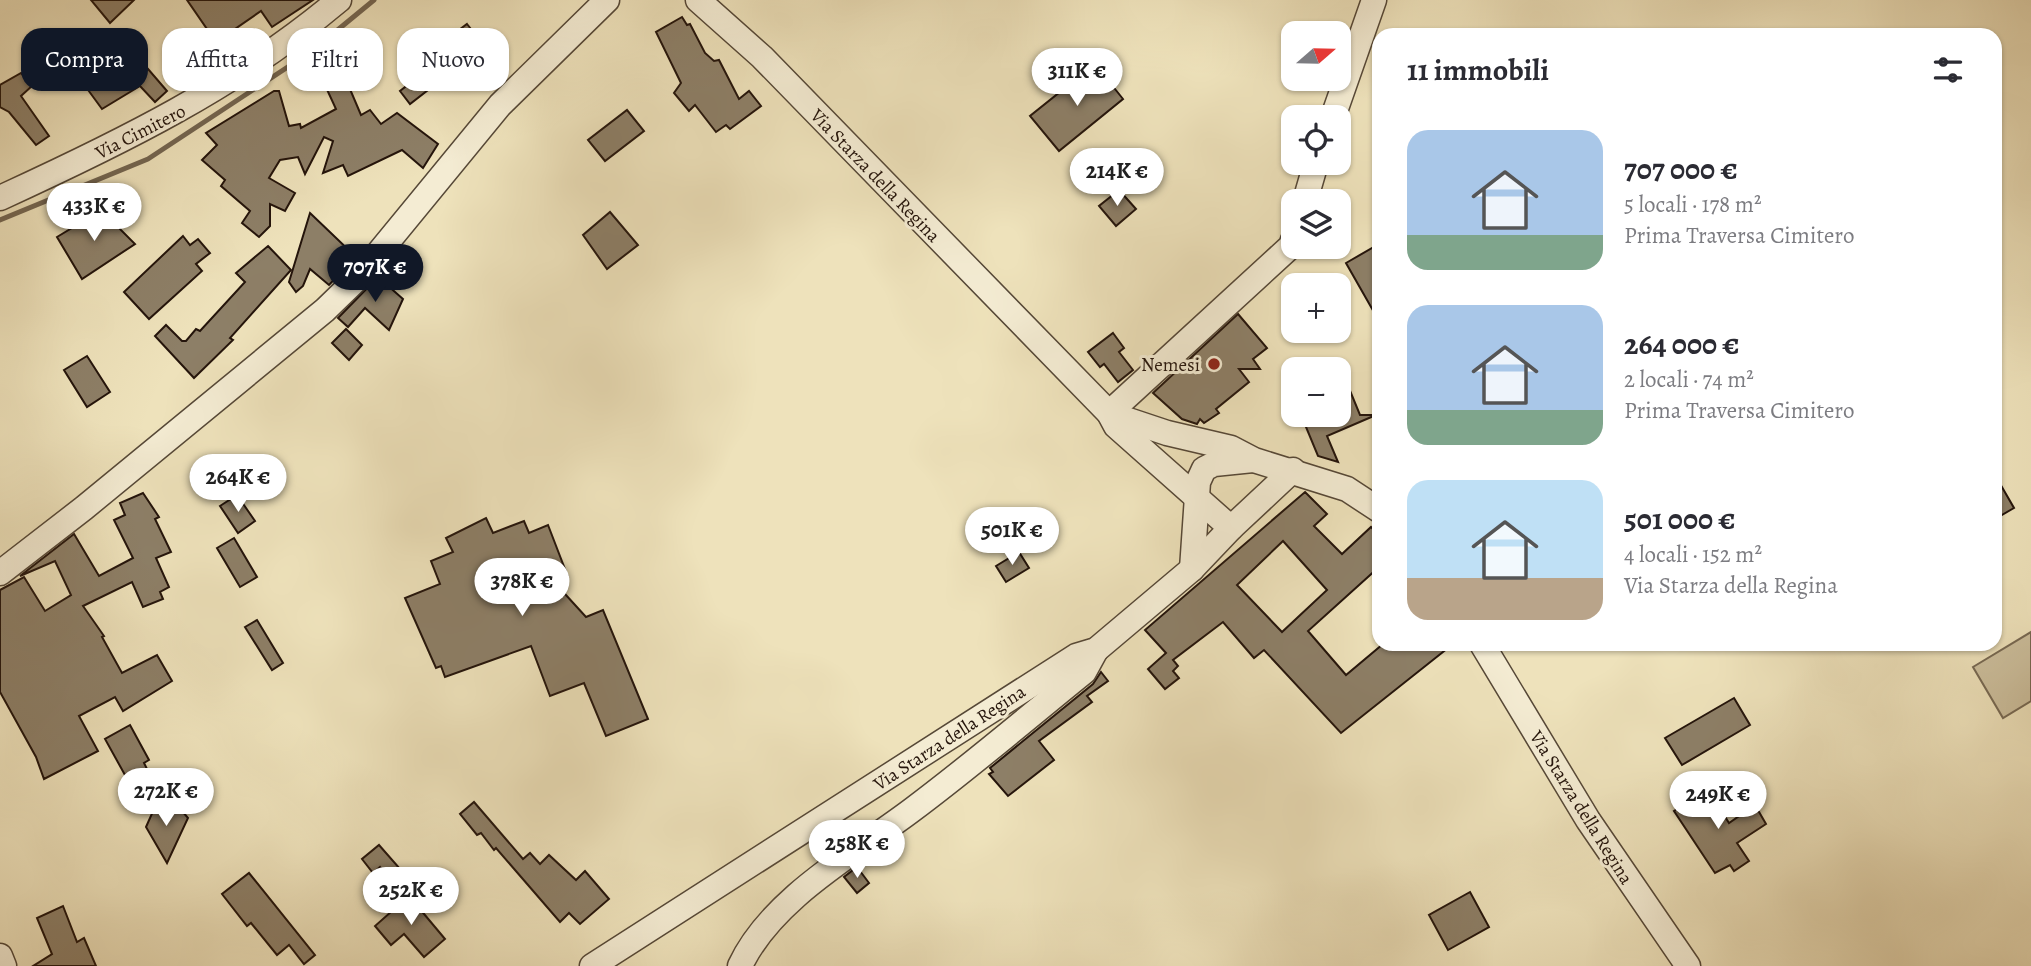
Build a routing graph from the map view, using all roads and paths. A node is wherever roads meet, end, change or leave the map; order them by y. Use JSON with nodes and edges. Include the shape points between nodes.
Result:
{"nodes":[{"id":1,"x":339,"y":0,"type":"edge"},
{"id":2,"x":607,"y":0,"type":"edge"},
{"id":3,"x":698,"y":0,"type":"edge"},
{"id":4,"x":1374,"y":0,"type":"edge"},
{"id":5,"x":1337,"y":105,"type":"edge"},
{"id":6,"x":0,"y":198,"type":"edge"},
{"id":7,"x":1281,"y":256,"type":"edge"},
{"id":8,"x":1109,"y":413,"type":"junction"},
{"id":9,"x":1254,"y":460,"type":"junction"},
{"id":10,"x":1293,"y":470,"type":"junction"},
{"id":11,"x":1198,"y":501,"type":"junction"},
{"id":12,"x":1372,"y":505,"type":"edge"},
{"id":13,"x":1231,"y":528,"type":"junction"},
{"id":14,"x":1192,"y":569,"type":"junction"},
{"id":15,"x":0,"y":573,"type":"edge"},
{"id":16,"x":1096,"y":650,"type":"junction"},
{"id":17,"x":1486,"y":651,"type":"edge"},
{"id":18,"x":0,"y":956,"type":"edge"},
{"id":19,"x":4,"y":966,"type":"edge"},
{"id":20,"x":592,"y":966,"type":"edge"},
{"id":21,"x":740,"y":966,"type":"edge"},
{"id":22,"x":1688,"y":966,"type":"edge"}],
"edges":[{"from":1,"to":6,"type":"street","name":"Via Cimitero","via":[[299,34],[190,105]]},
{"from":2,"to":15,"type":"street","via":[[500,105],[358,278],[325,310]]},
{"from":3,"to":8,"type":"street","name":"Via Starza della Regina","via":[[762,57]]},
{"from":4,"to":5,"type":"street"},
{"from":7,"to":8,"type":"street"},
{"from":8,"to":9,"type":"street","name":"Via Starza della Regina","via":[[1231,448]]},
{"from":8,"to":11,"type":"street","name":"Via Starza della Regina","via":[[1116,426]]},
{"from":9,"to":10,"type":"street","name":"Via Starza della Regina"},
{"from":9,"to":11,"type":"street","name":"Via Starza della Regina","via":[[1204,469],[1198,482]]},
{"from":10,"to":12,"type":"street","name":"Via Starza della Regina","via":[[1347,489]]},
{"from":10,"to":13,"type":"street","name":"Via Starza della Regina"},
{"from":11,"to":13,"type":"street","name":"Via Starza della Regina"},
{"from":11,"to":14,"type":"street","name":"Via Starza della Regina"},
{"from":13,"to":14,"type":"street","name":"Via Starza della Regina"},
{"from":14,"to":16,"type":"street","name":"Via Starza della Regina"},
{"from":16,"to":20,"type":"street","name":"Via Starza della Regina","via":[[1076,656]]},
{"from":16,"to":21,"type":"street","name":"Via Starza della Regina","via":[[1084,672],[776,916]]},
{"from":17,"to":22,"type":"street","name":"Via Starza della Regina","via":[[1588,820]]},
{"from":18,"to":19,"type":"street"}]}
